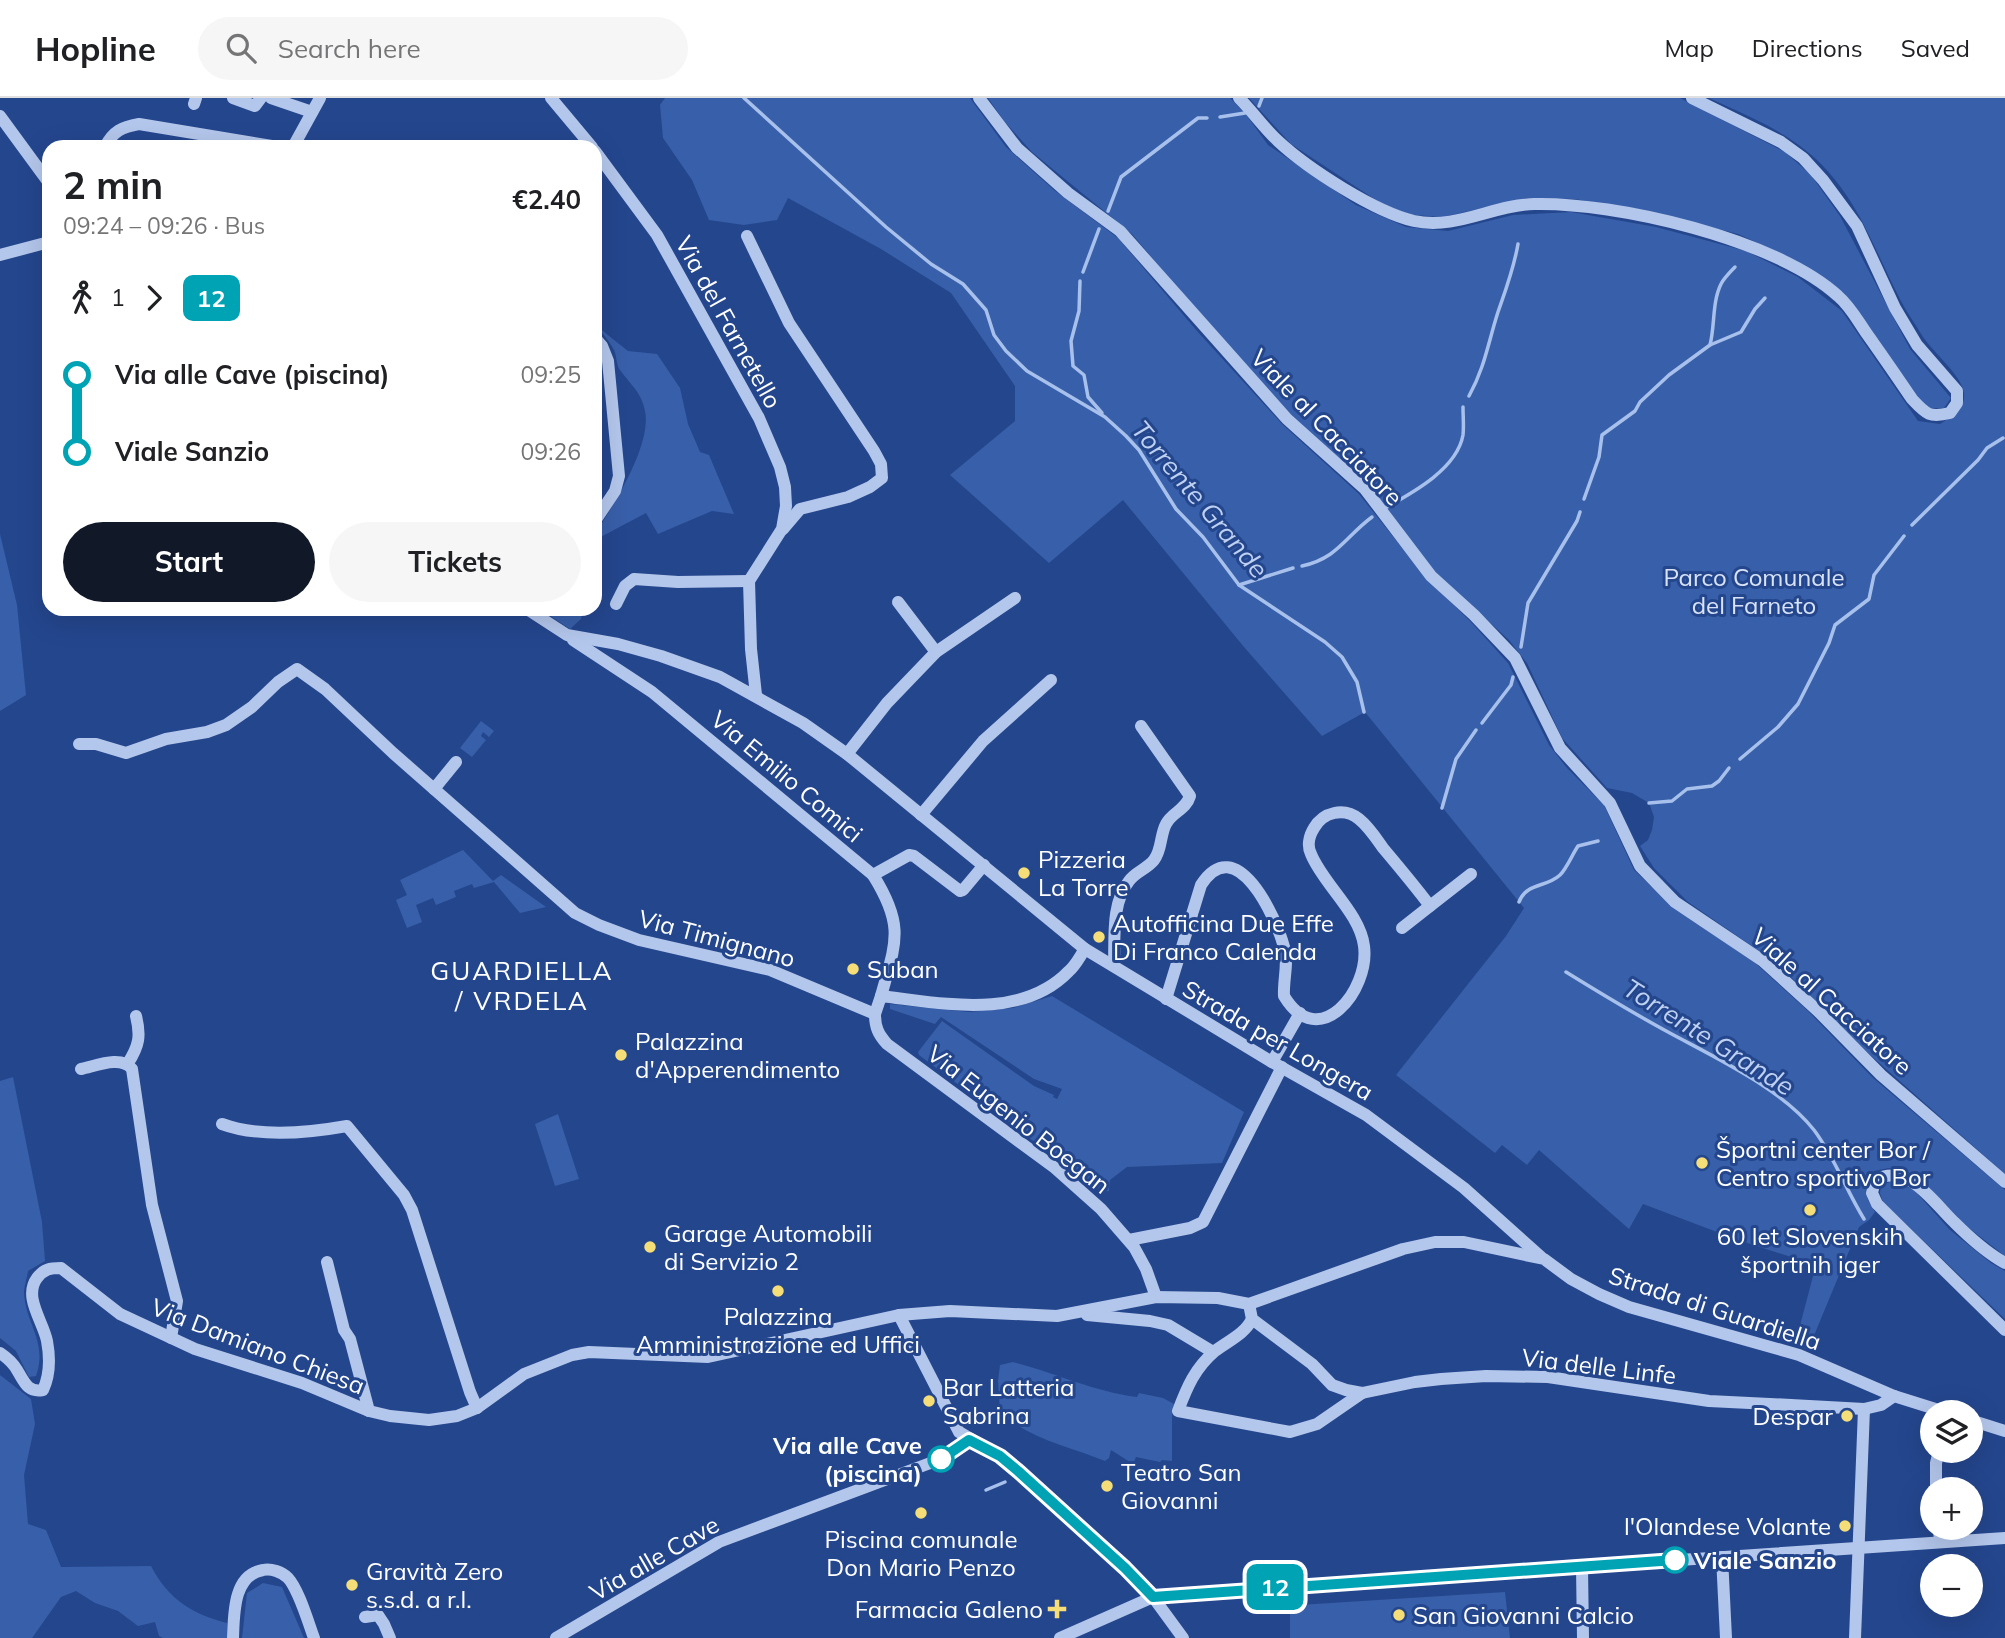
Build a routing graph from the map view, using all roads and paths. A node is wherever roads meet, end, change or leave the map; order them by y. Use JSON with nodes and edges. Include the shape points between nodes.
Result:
{"nodes":[{"id":1,"x":233,"y":98,"type":"edge"},
{"id":2,"x":271,"y":98,"type":"edge"},
{"id":3,"x":320,"y":98,"type":"edge"},
{"id":4,"x":551,"y":98,"type":"edge"},
{"id":5,"x":979,"y":98,"type":"edge"},
{"id":6,"x":1239,"y":98,"type":"edge"},
{"id":7,"x":1692,"y":98,"type":"edge"},
{"id":8,"x":258,"y":102,"type":"edge"},
{"id":9,"x":312,"y":112,"type":"junction"},
{"id":10,"x":0,"y":116,"type":"edge"},
{"id":11,"x":250,"y":120,"type":"dead end"},
{"id":12,"x":108,"y":140,"type":"edge"},
{"id":13,"x":236,"y":140,"type":"edge"},
{"id":14,"x":297,"y":140,"type":"edge"},
{"id":15,"x":586,"y":140,"type":"edge"},
{"id":16,"x":602,"y":161,"type":"edge"},
{"id":17,"x":42,"y":173,"type":"edge"},
{"id":18,"x":747,"y":236,"type":"dead end"},
{"id":19,"x":42,"y":244,"type":"edge"},
{"id":20,"x":0,"y":255,"type":"edge"},
{"id":21,"x":602,"y":346,"type":"edge"},
{"id":22,"x":602,"y":510,"type":"edge"},
{"id":23,"x":782,"y":529,"type":"junction"},
{"id":24,"x":749,"y":581,"type":"junction"},
{"id":25,"x":1015,"y":598,"type":"dead end"},
{"id":26,"x":898,"y":602,"type":"dead end"},
{"id":27,"x":616,"y":604,"type":"dead end"},
{"id":28,"x":538,"y":616,"type":"edge"},
{"id":29,"x":567,"y":635,"type":"junction"},
{"id":30,"x":936,"y":652,"type":"junction"},
{"id":31,"x":1051,"y":680,"type":"dead end"},
{"id":32,"x":755,"y":695,"type":"junction"},
{"id":33,"x":1141,"y":726,"type":"dead end"},
{"id":34,"x":79,"y":744,"type":"dead end"},
{"id":35,"x":847,"y":754,"type":"junction"},
{"id":36,"x":456,"y":762,"type":"dead end"},
{"id":37,"x":434,"y":789,"type":"junction"},
{"id":38,"x":921,"y":815,"type":"junction"},
{"id":39,"x":984,"y":865,"type":"junction"},
{"id":40,"x":873,"y":874,"type":"junction"},
{"id":41,"x":1471,"y":874,"type":"dead end"},
{"id":42,"x":1430,"y":906,"type":"junction"},
{"id":43,"x":1402,"y":929,"type":"dead end"},
{"id":44,"x":1085,"y":948,"type":"junction"},
{"id":45,"x":1114,"y":966,"type":"junction"},
{"id":46,"x":881,"y":996,"type":"junction"},
{"id":47,"x":1166,"y":999,"type":"junction"},
{"id":48,"x":1300,"y":1013,"type":"junction"},
{"id":49,"x":875,"y":1014,"type":"junction"},
{"id":50,"x":136,"y":1016,"type":"dead end"},
{"id":51,"x":128,"y":1063,"type":"junction"},
{"id":52,"x":1277,"y":1064,"type":"junction"},
{"id":53,"x":81,"y":1069,"type":"dead end"},
{"id":54,"x":222,"y":1124,"type":"dead end"},
{"id":55,"x":2005,"y":1182,"type":"edge"},
{"id":56,"x":1129,"y":1240,"type":"junction"},
{"id":57,"x":1544,"y":1259,"type":"junction"},
{"id":58,"x":327,"y":1262,"type":"dead end"},
{"id":59,"x":2005,"y":1264,"type":"edge"},
{"id":60,"x":1156,"y":1297,"type":"junction"},
{"id":61,"x":1249,"y":1304,"type":"junction"},
{"id":62,"x":1072,"y":1314,"type":"junction"},
{"id":63,"x":899,"y":1315,"type":"junction"},
{"id":64,"x":1252,"y":1319,"type":"junction"},
{"id":65,"x":2005,"y":1329,"type":"edge"},
{"id":66,"x":171,"y":1338,"type":"junction"},
{"id":67,"x":1213,"y":1352,"type":"junction"},
{"id":68,"x":0,"y":1353,"type":"edge"},
{"id":69,"x":1363,"y":1393,"type":"junction"},
{"id":70,"x":1894,"y":1396,"type":"junction"},
{"id":71,"x":1920,"y":1404,"type":"edge"},
{"id":72,"x":477,"y":1408,"type":"junction"},
{"id":73,"x":1864,"y":1409,"type":"junction"},
{"id":74,"x":369,"y":1411,"type":"junction"},
{"id":75,"x":1983,"y":1424,"type":"edge"},
{"id":76,"x":2005,"y":1431,"type":"edge"},
{"id":77,"x":969,"y":1440,"type":"junction"},
{"id":78,"x":2005,"y":1538,"type":"edge"},
{"id":79,"x":1940,"y":1542,"type":"joint"},
{"id":80,"x":1858,"y":1548,"type":"junction"},
{"id":81,"x":1722,"y":1557,"type":"junction"},
{"id":82,"x":1582,"y":1567,"type":"junction"},
{"id":83,"x":1153,"y":1597,"type":"junction"},
{"id":84,"x":365,"y":1617,"type":"dead end"},
{"id":85,"x":1071,"y":1635,"type":"edge"},
{"id":86,"x":233,"y":1638,"type":"edge"},
{"id":87,"x":314,"y":1638,"type":"edge"},
{"id":88,"x":390,"y":1638,"type":"edge"},
{"id":89,"x":556,"y":1638,"type":"edge"},
{"id":90,"x":1060,"y":1638,"type":"edge"},
{"id":91,"x":1183,"y":1638,"type":"edge"},
{"id":92,"x":1583,"y":1638,"type":"edge"},
{"id":93,"x":1726,"y":1638,"type":"edge"},
{"id":94,"x":1855,"y":1638,"type":"edge"}],
"edges":[{"from":1,"to":8,"type":"street"},
{"from":2,"to":9,"type":"street"},
{"from":3,"to":9,"type":"street"},
{"from":4,"to":15,"type":"street","name":"Via del Farnetello"},
{"from":5,"to":55,"type":"street","name":"Viale al Cacciatore","via":[[1017,148],[1120,231],[1287,419],[1365,489],[1431,576],[1515,658],[1560,748],[1610,803],[1640,866],[1675,902],[1763,961],[1881,1075]]},
{"from":6,"to":7,"type":"street","via":[[1276,140],[1303,161],[1397,216],[1451,223],[1530,204],[1573,204],[1747,244],[1801,270],[1838,295],[1926,414],[1950,413],[1957,403],[1957,391],[1917,345],[1857,226],[1824,180],[1781,142]]},
{"from":8,"to":11,"type":"street"},
{"from":9,"to":14,"type":"street"},
{"from":10,"to":17,"type":"street"},
{"from":12,"to":13,"type":"street","via":[[121,128],[139,124]]},
{"from":16,"to":23,"type":"street","name":"Via del Farnetello","via":[[657,235],[760,418],[785,487]]},
{"from":18,"to":23,"type":"street","name":"Via del Farnetello","via":[[789,323],[874,451],[883,478],[848,497],[800,509]]},
{"from":19,"to":20,"type":"street"},
{"from":21,"to":22,"type":"street","via":[[608,361],[619,475]]},
{"from":23,"to":24,"type":"street","name":"Via del Farnetello"},
{"from":24,"to":27,"type":"street","via":[[634,579]]},
{"from":24,"to":32,"type":"street"},
{"from":25,"to":30,"type":"street"},
{"from":26,"to":30,"type":"street"},
{"from":28,"to":29,"type":"street","name":"Strada per Longera"},
{"from":29,"to":32,"type":"street","name":"Strada per Longera","via":[[661,656]]},
{"from":29,"to":40,"type":"street","name":"Via Emilio Comici","via":[[652,692]]},
{"from":30,"to":35,"type":"street"},
{"from":31,"to":38,"type":"street","via":[[983,741]]},
{"from":32,"to":35,"type":"street","name":"Strada per Longera"},
{"from":33,"to":45,"type":"street","via":[[1190,796],[1188,804],[1166,822],[1156,858],[1129,879],[1124,889],[1117,905]]},
{"from":34,"to":37,"type":"street","name":"Via Timignano","via":[[126,753],[217,728],[237,718],[297,669]]},
{"from":35,"to":38,"type":"street","name":"Strada per Longera"},
{"from":36,"to":37,"type":"street"},
{"from":37,"to":49,"type":"street","name":"Via Timignano","via":[[564,905],[599,925],[646,942],[770,970]]},
{"from":38,"to":39,"type":"street","name":"Strada per Longera"},
{"from":39,"to":40,"type":"street","via":[[960,891],[909,855]]},
{"from":39,"to":44,"type":"street","name":"Strada per Longera"},
{"from":40,"to":46,"type":"street","name":"Via Emilio Comici","via":[[888,898],[895,922],[895,948]]},
{"from":41,"to":42,"type":"street"},
{"from":42,"to":43,"type":"street"},
{"from":42,"to":48,"type":"street","via":[[1358,818],[1338,812],[1319,821],[1311,832],[1310,853],[1363,937],[1364,960],[1354,990],[1339,1012],[1320,1020]]},
{"from":44,"to":45,"type":"street","name":"Strada per Longera"},
{"from":44,"to":46,"type":"street","via":[[1061,978],[1014,1002],[964,1005]]},
{"from":45,"to":47,"type":"street","name":"Strada per Longera"},
{"from":46,"to":49,"type":"street"},
{"from":47,"to":48,"type":"street","via":[[1201,885],[1213,871],[1225,867],[1245,875],[1264,902],[1285,950],[1283,996]]},
{"from":47,"to":52,"type":"street","name":"Strada per Longera"},
{"from":48,"to":52,"type":"street"},
{"from":49,"to":56,"type":"street","name":"Via Eugenio Boegan","via":[[878,1034],[887,1044],[1055,1168]]},
{"from":50,"to":51,"type":"street","via":[[139,1042]]},
{"from":51,"to":53,"type":"street"},
{"from":51,"to":66,"type":"street","via":[[152,1205],[177,1301]]},
{"from":52,"to":56,"type":"street","via":[[1203,1222]]},
{"from":52,"to":57,"type":"street","name":"Strada per Longera","via":[[1405,1143]]},
{"from":54,"to":72,"type":"street","via":[[270,1132],[347,1126],[412,1210]]},
{"from":56,"to":60,"type":"street","name":"Via Eugenio Boegan","via":[[1141,1257]]},
{"from":57,"to":61,"type":"street","name":"Strada di Guardiella","via":[[1464,1242],[1434,1242]]},
{"from":57,"to":70,"type":"street","name":"Strada di Guardiella","via":[[1571,1279],[1629,1307],[1799,1355]]},
{"from":58,"to":74,"type":"street","name":"Via Damiano Chiesa"},
{"from":59,"to":65,"type":"street","via":[[1908,1179],[1884,1175],[1875,1181],[1872,1193],[1877,1204]]},
{"from":60,"to":61,"type":"street","via":[[1218,1297]]},
{"from":60,"to":62,"type":"street"},
{"from":61,"to":64,"type":"street"},
{"from":62,"to":63,"type":"street","via":[[950,1311]]},
{"from":62,"to":67,"type":"street","via":[[1168,1325]]},
{"from":63,"to":72,"type":"street","name":"Via Damiano Chiesa","via":[[708,1357],[623,1352],[572,1355],[524,1374]]},
{"from":63,"to":77,"type":"street","via":[[956,1427]]},
{"from":64,"to":67,"type":"street","via":[[1248,1328]]},
{"from":64,"to":69,"type":"street","name":"Via delle Linfe","via":[[1332,1385]]},
{"from":66,"to":68,"type":"street","name":"Via Damiano Chiesa","via":[[120,1314],[61,1268],[49,1268],[33,1283],[31,1294],[47,1340],[48,1373],[43,1390],[29,1388],[17,1368]]},
{"from":66,"to":74,"type":"street","name":"Via Damiano Chiesa"},
{"from":67,"to":69,"type":"street","via":[[1192,1375],[1178,1411],[1290,1432],[1317,1424]]},
{"from":69,"to":73,"type":"street","name":"Via delle Linfe","via":[[1441,1379],[1522,1376],[1709,1401]]},
{"from":70,"to":71,"type":"street","name":"Strada di Guardiella"},
{"from":70,"to":73,"type":"street","name":"Via delle Linfe"},
{"from":72,"to":74,"type":"street","name":"Via Damiano Chiesa","via":[[429,1420]]},
{"from":73,"to":80,"type":"street"},
{"from":75,"to":76,"type":"street"},
{"from":77,"to":83,"type":"street","via":[[1018,1471]]},
{"from":77,"to":89,"type":"street","name":"Via alle Cave","via":[[941,1459],[719,1542]]},
{"from":78,"to":79,"type":"street"},
{"from":79,"to":80,"type":"street"},
{"from":80,"to":81,"type":"street"},
{"from":80,"to":94,"type":"street"},
{"from":81,"to":82,"type":"street"},
{"from":81,"to":93,"type":"street"},
{"from":82,"to":83,"type":"street"},
{"from":82,"to":92,"type":"street"},
{"from":83,"to":85,"type":"street"},
{"from":83,"to":91,"type":"street"},
{"from":84,"to":88,"type":"street","via":[[378,1615]]},
{"from":85,"to":90,"type":"street"},
{"from":86,"to":87,"type":"street","via":[[239,1588],[245,1578],[265,1569],[289,1579]]}]}
